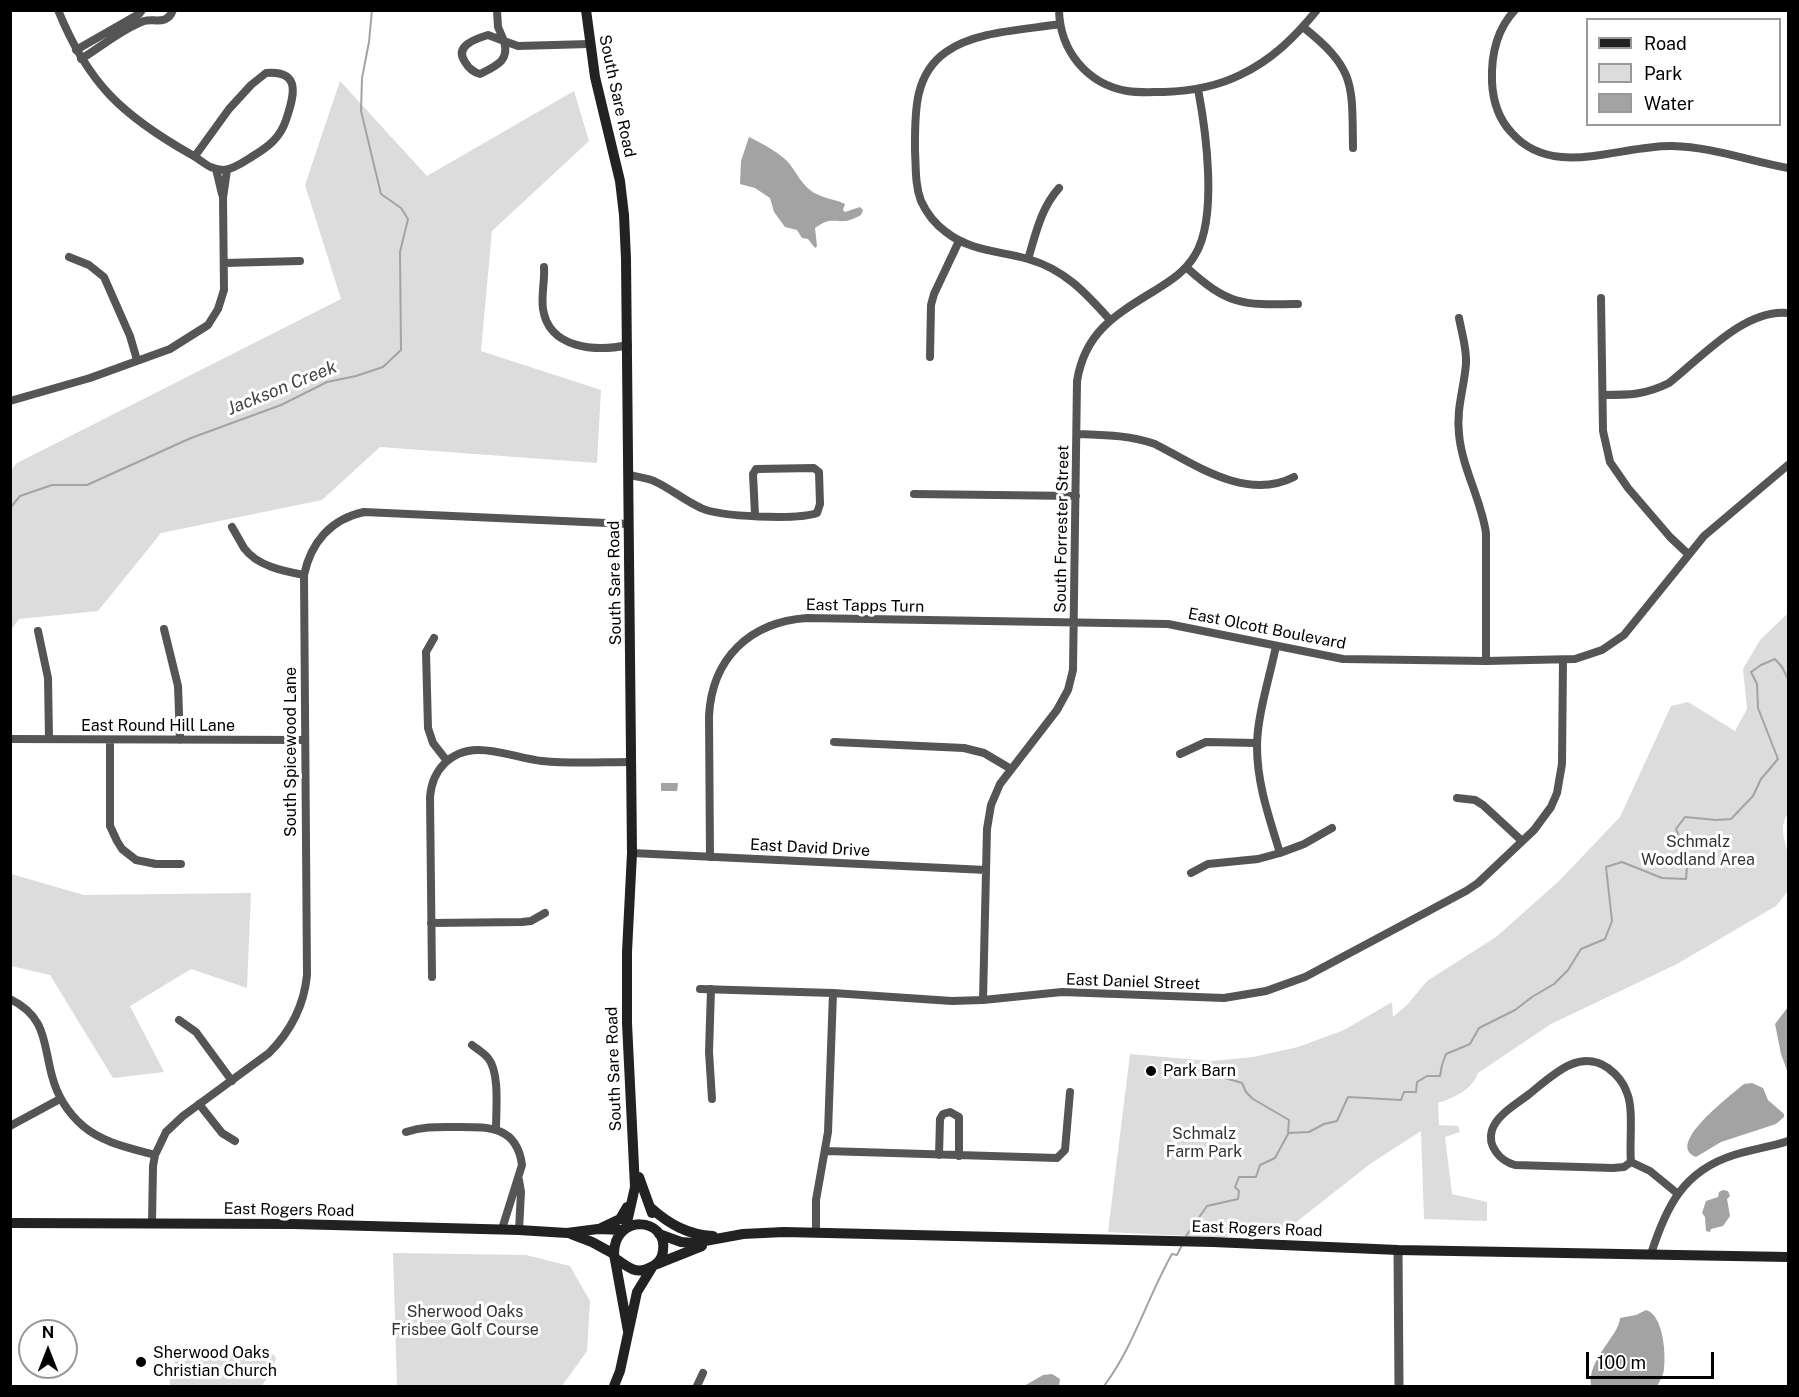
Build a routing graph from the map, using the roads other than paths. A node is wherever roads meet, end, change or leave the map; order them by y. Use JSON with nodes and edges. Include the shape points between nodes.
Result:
{"nodes":[{"id":1,"x":58,"y":10,"type":"edge"},
{"id":2,"x":142,"y":10,"type":"edge"},
{"id":3,"x":173,"y":10,"type":"edge"},
{"id":4,"x":497,"y":10,"type":"edge"},
{"id":5,"x":586,"y":10,"type":"edge"},
{"id":6,"x":1059,"y":10,"type":"edge"},
{"id":7,"x":1317,"y":10,"type":"edge"},
{"id":8,"x":1515,"y":10,"type":"edge"},
{"id":9,"x":149,"y":20,"type":"junction"},
{"id":10,"x":1060,"y":24,"type":"junction"},
{"id":11,"x":1304,"y":27,"type":"junction"},
{"id":12,"x":122,"y":29,"type":"junction"},
{"id":13,"x":504,"y":41,"type":"junction"},
{"id":14,"x":589,"y":44,"type":"junction"},
{"id":15,"x":76,"y":50,"type":"junction"},
{"id":16,"x":81,"y":59,"type":"junction"},
{"id":17,"x":1198,"y":89,"type":"junction"},
{"id":18,"x":1353,"y":148,"type":"dead end"},
{"id":19,"x":195,"y":156,"type":"junction"},
{"id":20,"x":1788,"y":168,"type":"edge"},
{"id":21,"x":216,"y":170,"type":"junction"},
{"id":22,"x":227,"y":170,"type":"junction"},
{"id":23,"x":1059,"y":188,"type":"dead end"},
{"id":24,"x":223,"y":198,"type":"junction"},
{"id":25,"x":959,"y":241,"type":"junction"},
{"id":26,"x":69,"y":257,"type":"dead end"},
{"id":27,"x":1028,"y":259,"type":"junction"},
{"id":28,"x":300,"y":261,"type":"dead end"},
{"id":29,"x":224,"y":262,"type":"junction"},
{"id":30,"x":544,"y":267,"type":"dead end"},
{"id":31,"x":1186,"y":267,"type":"junction"},
{"id":32,"x":1601,"y":298,"type":"dead end"},
{"id":33,"x":1298,"y":304,"type":"dead end"},
{"id":34,"x":1788,"y":313,"type":"edge"},
{"id":35,"x":1459,"y":318,"type":"dead end"},
{"id":36,"x":1110,"y":320,"type":"junction"},
{"id":37,"x":628,"y":345,"type":"junction"},
{"id":38,"x":930,"y":357,"type":"dead end"},
{"id":39,"x":137,"y":360,"type":"junction"},
{"id":40,"x":1603,"y":395,"type":"junction"},
{"id":41,"x":10,"y":401,"type":"edge"},
{"id":42,"x":1077,"y":434,"type":"junction"},
{"id":43,"x":1788,"y":465,"type":"edge"},
{"id":44,"x":629,"y":475,"type":"junction"},
{"id":45,"x":1294,"y":477,"type":"dead end"},
{"id":46,"x":915,"y":494,"type":"dead end"},
{"id":47,"x":1076,"y":496,"type":"junction"},
{"id":48,"x":755,"y":515,"type":"junction"},
{"id":49,"x":629,"y":524,"type":"junction"},
{"id":50,"x":232,"y":527,"type":"dead end"},
{"id":51,"x":1688,"y":554,"type":"junction"},
{"id":52,"x":304,"y":575,"type":"junction"},
{"id":53,"x":1074,"y":622,"type":"junction"},
{"id":54,"x":164,"y":629,"type":"dead end"},
{"id":55,"x":39,"y":631,"type":"dead end"},
{"id":56,"x":434,"y":638,"type":"dead end"},
{"id":57,"x":1276,"y":646,"type":"junction"},
{"id":58,"x":1563,"y":660,"type":"junction"},
{"id":59,"x":1486,"y":661,"type":"junction"},
{"id":60,"x":10,"y":739,"type":"edge"},
{"id":61,"x":49,"y":739,"type":"junction"},
{"id":62,"x":110,"y":740,"type":"junction"},
{"id":63,"x":180,"y":740,"type":"junction"},
{"id":64,"x":305,"y":740,"type":"junction"},
{"id":65,"x":834,"y":742,"type":"dead end"},
{"id":66,"x":1257,"y":743,"type":"junction"},
{"id":67,"x":1180,"y":754,"type":"dead end"},
{"id":68,"x":447,"y":761,"type":"junction"},
{"id":69,"x":631,"y":762,"type":"junction"},
{"id":70,"x":1011,"y":769,"type":"junction"},
{"id":71,"x":1457,"y":798,"type":"dead end"},
{"id":72,"x":1332,"y":828,"type":"dead end"},
{"id":73,"x":1522,"y":841,"type":"junction"},
{"id":74,"x":632,"y":853,"type":"junction"},
{"id":75,"x":1280,"y":853,"type":"junction"},
{"id":76,"x":710,"y":857,"type":"junction"},
{"id":77,"x":181,"y":864,"type":"dead end"},
{"id":78,"x":986,"y":870,"type":"junction"},
{"id":79,"x":1191,"y":873,"type":"dead end"},
{"id":80,"x":545,"y":913,"type":"dead end"},
{"id":81,"x":431,"y":923,"type":"junction"},
{"id":82,"x":432,"y":977,"type":"dead end"},
{"id":83,"x":700,"y":989,"type":"dead end"},
{"id":84,"x":711,"y":989,"type":"junction"},
{"id":85,"x":833,"y":993,"type":"junction"},
{"id":86,"x":10,"y":999,"type":"edge"},
{"id":87,"x":983,"y":1000,"type":"junction"},
{"id":88,"x":179,"y":1020,"type":"dead end"},
{"id":89,"x":472,"y":1046,"type":"dead end"},
{"id":90,"x":232,"y":1081,"type":"junction"},
{"id":91,"x":1070,"y":1092,"type":"dead end"},
{"id":92,"x":60,"y":1099,"type":"junction"},
{"id":93,"x":712,"y":1099,"type":"dead end"},
{"id":94,"x":199,"y":1104,"type":"junction"},
{"id":95,"x":10,"y":1126,"type":"edge"},
{"id":96,"x":496,"y":1129,"type":"junction"},
{"id":97,"x":406,"y":1132,"type":"dead end"},
{"id":98,"x":235,"y":1141,"type":"dead end"},
{"id":99,"x":1788,"y":1141,"type":"edge"},
{"id":100,"x":826,"y":1152,"type":"junction"},
{"id":101,"x":155,"y":1155,"type":"junction"},
{"id":102,"x":939,"y":1155,"type":"junction"},
{"id":103,"x":959,"y":1156,"type":"junction"},
{"id":104,"x":634,"y":1159,"type":"junction"},
{"id":105,"x":1631,"y":1162,"type":"junction"},
{"id":106,"x":519,"y":1180,"type":"junction"},
{"id":107,"x":634,"y":1193,"type":"junction"},
{"id":108,"x":1678,"y":1194,"type":"junction"},
{"id":109,"x":651,"y":1208,"type":"junction"},
{"id":110,"x":152,"y":1222,"type":"junction"},
{"id":111,"x":10,"y":1223,"type":"edge"},
{"id":112,"x":502,"y":1229,"type":"junction"},
{"id":113,"x":598,"y":1229,"type":"junction"},
{"id":114,"x":625,"y":1229,"type":"junction"},
{"id":115,"x":519,"y":1230,"type":"junction"},
{"id":116,"x":658,"y":1232,"type":"junction"},
{"id":117,"x":816,"y":1232,"type":"junction"},
{"id":118,"x":567,"y":1233,"type":"junction"},
{"id":119,"x":743,"y":1234,"type":"junction"},
{"id":120,"x":725,"y":1238,"type":"junction"},
{"id":121,"x":1398,"y":1250,"type":"junction"},
{"id":122,"x":1651,"y":1254,"type":"junction"},
{"id":123,"x":615,"y":1256,"type":"junction"},
{"id":124,"x":1788,"y":1257,"type":"edge"},
{"id":125,"x":655,"y":1265,"type":"junction"},
{"id":126,"x":628,"y":1331,"type":"junction"},
{"id":127,"x":703,"y":1373,"type":"dead end"},
{"id":128,"x":614,"y":1386,"type":"edge"},
{"id":129,"x":697,"y":1386,"type":"edge"},
{"id":130,"x":1399,"y":1386,"type":"edge"}],
"edges":[{"from":1,"to":15,"type":"street"},
{"from":2,"to":9,"type":"street"},
{"from":2,"to":12,"type":"street"},
{"from":3,"to":9,"type":"street","via":[[160,21]]},
{"from":4,"to":13,"type":"street"},
{"from":5,"to":14,"type":"main road","name":"South Sare Road"},
{"from":6,"to":10,"type":"street"},
{"from":7,"to":11,"type":"street"},
{"from":8,"to":20,"type":"street","via":[[1495,43],[1493,89],[1498,114],[1526,147],[1563,158],[1654,146],[1690,147]]},
{"from":9,"to":12,"type":"street"},
{"from":10,"to":17,"type":"street","via":[[1073,58],[1104,84],[1137,92]]},
{"from":10,"to":25,"type":"street","via":[[961,43],[936,60],[922,80],[915,119],[919,194],[931,218]]},
{"from":11,"to":17,"type":"street","via":[[1284,48],[1256,67]]},
{"from":11,"to":18,"type":"street","via":[[1331,50],[1348,78]]},
{"from":12,"to":15,"type":"street"},
{"from":12,"to":16,"type":"street"},
{"from":13,"to":13,"type":"street","via":[[505,55],[494,67],[480,74],[464,62],[463,48],[479,37],[488,34]]},
{"from":13,"to":14,"type":"street","via":[[518,46]]},
{"from":14,"to":37,"type":"main road","name":"South Sare Road","via":[[620,181]]},
{"from":15,"to":16,"type":"street"},
{"from":16,"to":19,"type":"street","via":[[114,102],[141,124]]},
{"from":17,"to":31,"type":"street","name":"South Forrester Street","via":[[1207,142],[1206,222],[1200,244]]},
{"from":19,"to":21,"type":"street"},
{"from":19,"to":22,"type":"street","via":[[251,85],[266,73],[283,74],[294,90],[282,129],[269,147]]},
{"from":21,"to":22,"type":"street"},
{"from":21,"to":24,"type":"street"},
{"from":22,"to":24,"type":"street"},
{"from":23,"to":27,"type":"street","via":[[1042,213]]},
{"from":24,"to":29,"type":"street"},
{"from":25,"to":27,"type":"street"},
{"from":25,"to":38,"type":"street","via":[[931,305]]},
{"from":26,"to":39,"type":"street","via":[[104,277]]},
{"from":27,"to":36,"type":"street","via":[[1070,278]]},
{"from":28,"to":29,"type":"street"},
{"from":29,"to":39,"type":"street","via":[[224,290],[208,325],[170,349]]},
{"from":30,"to":37,"type":"street","via":[[542,307],[560,338],[584,347]]},
{"from":31,"to":33,"type":"street","via":[[1230,299],[1250,304]]},
{"from":31,"to":36,"type":"street","name":"South Forrester Street"},
{"from":32,"to":40,"type":"street"},
{"from":34,"to":40,"type":"street","via":[[1762,315],[1742,324],[1676,378],[1656,389],[1641,394]]},
{"from":35,"to":59,"type":"street","via":[[1466,363],[1459,436],[1486,533]]},
{"from":36,"to":42,"type":"street","name":"South Forrester Street","via":[[1087,346],[1080,367]]},
{"from":37,"to":44,"type":"main road","name":"South Sare Road"},
{"from":39,"to":41,"type":"street"},
{"from":40,"to":51,"type":"street","via":[[1603,431],[1610,462],[1628,488]]},
{"from":42,"to":45,"type":"street","via":[[1142,440],[1230,481],[1274,485]]},
{"from":42,"to":47,"type":"street","name":"South Forrester Street"},
{"from":43,"to":51,"type":"street","name":"East Olcott Boulevard"},
{"from":44,"to":48,"type":"street","via":[[654,480],[710,512]]},
{"from":44,"to":49,"type":"main road","name":"South Sare Road"},
{"from":46,"to":47,"type":"street"},
{"from":47,"to":53,"type":"street","name":"South Forrester Street"},
{"from":48,"to":48,"type":"street","via":[[817,513],[819,472],[814,468],[756,469]]},
{"from":49,"to":52,"type":"street","name":"South Spicewood Lane","via":[[364,512],[325,532],[309,555]]},
{"from":49,"to":69,"type":"main road","name":"South Sare Road"},
{"from":50,"to":52,"type":"street","via":[[244,547],[261,562]]},
{"from":51,"to":58,"type":"street","name":"East Olcott Boulevard","via":[[1618,640],[1582,658]]},
{"from":52,"to":64,"type":"street","name":"South Spicewood Lane"},
{"from":53,"to":57,"type":"street","name":"East Olcott Boulevard","via":[[1167,624]]},
{"from":53,"to":70,"type":"street","name":"South Forrester Street","via":[[1072,670],[1065,696]]},
{"from":53,"to":76,"type":"street","name":"East Tapps Turn","via":[[807,618],[761,630],[728,657],[710,696]]},
{"from":54,"to":63,"type":"street","via":[[178,686]]},
{"from":55,"to":61,"type":"street","via":[[48,678]]},
{"from":56,"to":68,"type":"street","via":[[426,652],[428,728],[433,743]]},
{"from":57,"to":59,"type":"street","name":"East Olcott Boulevard","via":[[1342,659]]},
{"from":57,"to":66,"type":"street"},
{"from":58,"to":59,"type":"street","name":"East Olcott Boulevard"},
{"from":58,"to":73,"type":"street","name":"East Daniel Street","via":[[1561,779],[1551,807]]},
{"from":60,"to":61,"type":"street","name":"East Round Hill Lane"},
{"from":61,"to":62,"type":"street","name":"East Round Hill Lane"},
{"from":62,"to":63,"type":"street","name":"East Round Hill Lane"},
{"from":62,"to":77,"type":"street","via":[[110,826],[117,842],[136,860]]},
{"from":63,"to":64,"type":"street","name":"East Round Hill Lane"},
{"from":64,"to":90,"type":"street","name":"South Spicewood Lane","via":[[305,992],[285,1037]]},
{"from":65,"to":70,"type":"street","via":[[964,748],[984,753]]},
{"from":66,"to":67,"type":"street","via":[[1214,741]]},
{"from":66,"to":75,"type":"street","via":[[1262,796]]},
{"from":68,"to":69,"type":"street","via":[[464,752],[482,750],[540,761]]},
{"from":68,"to":81,"type":"street","via":[[436,776],[430,797]]},
{"from":69,"to":74,"type":"main road","name":"South Sare Road"},
{"from":70,"to":78,"type":"street","name":"South Forrester Street","via":[[991,805]]},
{"from":71,"to":73,"type":"street","via":[[1483,805]]},
{"from":72,"to":75,"type":"street"},
{"from":73,"to":87,"type":"street","name":"East Daniel Street","via":[[1466,891],[1284,986],[1224,998],[1062,992]]},
{"from":74,"to":76,"type":"street","name":"East David Drive"},
{"from":74,"to":104,"type":"main road","name":"South Sare Road","via":[[627,1002]]},
{"from":75,"to":79,"type":"street","via":[[1248,861],[1209,864]]},
{"from":76,"to":78,"type":"street","name":"East David Drive"},
{"from":78,"to":87,"type":"street","name":"South Forrester Street"},
{"from":80,"to":81,"type":"street","via":[[522,922]]},
{"from":81,"to":82,"type":"street"},
{"from":83,"to":84,"type":"street","name":"East Daniel Street"},
{"from":84,"to":85,"type":"street","name":"East Daniel Street"},
{"from":84,"to":93,"type":"street"},
{"from":85,"to":87,"type":"street","name":"East Daniel Street"},
{"from":85,"to":100,"type":"street"},
{"from":86,"to":92,"type":"street","via":[[33,1015],[41,1029]]},
{"from":88,"to":90,"type":"street","via":[[196,1032]]},
{"from":89,"to":96,"type":"street","via":[[487,1057],[493,1068]]},
{"from":90,"to":94,"type":"street","name":"South Spicewood Lane"},
{"from":91,"to":103,"type":"street","via":[[1065,1150],[1057,1158]]},
{"from":92,"to":95,"type":"street"},
{"from":92,"to":101,"type":"street","via":[[75,1119],[92,1132]]},
{"from":94,"to":98,"type":"street","via":[[222,1133]]},
{"from":94,"to":101,"type":"street","name":"South Spicewood Lane","via":[[170,1128]]},
{"from":96,"to":97,"type":"street","via":[[423,1127]]},
{"from":96,"to":106,"type":"street","via":[[509,1136],[518,1148],[522,1165]]},
{"from":99,"to":108,"type":"street","via":[[1720,1160],[1694,1177]]},
{"from":100,"to":102,"type":"street"},
{"from":100,"to":117,"type":"street","via":[[817,1193]]},
{"from":101,"to":110,"type":"street","name":"South Spicewood Lane"},
{"from":102,"to":103,"type":"street"},
{"from":102,"to":103,"type":"street","via":[[940,1119],[950,1112],[959,1117]]},
{"from":104,"to":107,"type":"main road","name":"South Sare Road"},
{"from":104,"to":109,"type":"main road","name":"South Sare Road"},
{"from":105,"to":105,"type":"street","via":[[1627,1092],[1615,1074],[1597,1063],[1578,1061],[1565,1066],[1503,1115],[1492,1132],[1498,1155],[1515,1165],[1613,1168]]},
{"from":105,"to":108,"type":"street","via":[[1650,1171]]},
{"from":106,"to":112,"type":"street"},
{"from":106,"to":115,"type":"street"},
{"from":107,"to":113,"type":"main road","via":[[620,1219]]},
{"from":107,"to":114,"type":"main road","name":"South Sare Road"},
{"from":108,"to":122,"type":"street","via":[[1665,1214]]},
{"from":109,"to":116,"type":"main road","name":"South Sare Road"},
{"from":109,"to":119,"type":"main road","via":[[669,1224],[691,1232],[711,1236]]},
{"from":110,"to":111,"type":"main road","name":"East Rogers Road"},
{"from":110,"to":112,"type":"main road","name":"East Rogers Road"},
{"from":112,"to":115,"type":"main road","name":"East Rogers Road"},
{"from":113,"to":114,"type":"main road","name":"East Rogers Road"},
{"from":113,"to":118,"type":"main road","name":"East Rogers Road"},
{"from":114,"to":116,"type":"main road","via":[[639,1224]]},
{"from":114,"to":123,"type":"main road","via":[[615,1242]]},
{"from":115,"to":118,"type":"main road","name":"East Rogers Road"},
{"from":116,"to":120,"type":"main road","name":"East Rogers Road","via":[[688,1243]]},
{"from":116,"to":125,"type":"main road","via":[[663,1252]]},
{"from":117,"to":119,"type":"main road","name":"East Rogers Road"},
{"from":117,"to":121,"type":"main road","name":"East Rogers Road"},
{"from":118,"to":123,"type":"main road","name":"East Rogers Road"},
{"from":119,"to":120,"type":"main road","name":"East Rogers Road"},
{"from":120,"to":125,"type":"main road","name":"East Rogers Road"},
{"from":121,"to":122,"type":"main road","name":"East Rogers Road"},
{"from":121,"to":130,"type":"street"},
{"from":122,"to":124,"type":"main road","name":"East Rogers Road"},
{"from":123,"to":125,"type":"main road","via":[[634,1270]]},
{"from":123,"to":126,"type":"main road"},
{"from":125,"to":126,"type":"main road","via":[[637,1292]]},
{"from":126,"to":128,"type":"main road"},
{"from":127,"to":129,"type":"street"}]}
